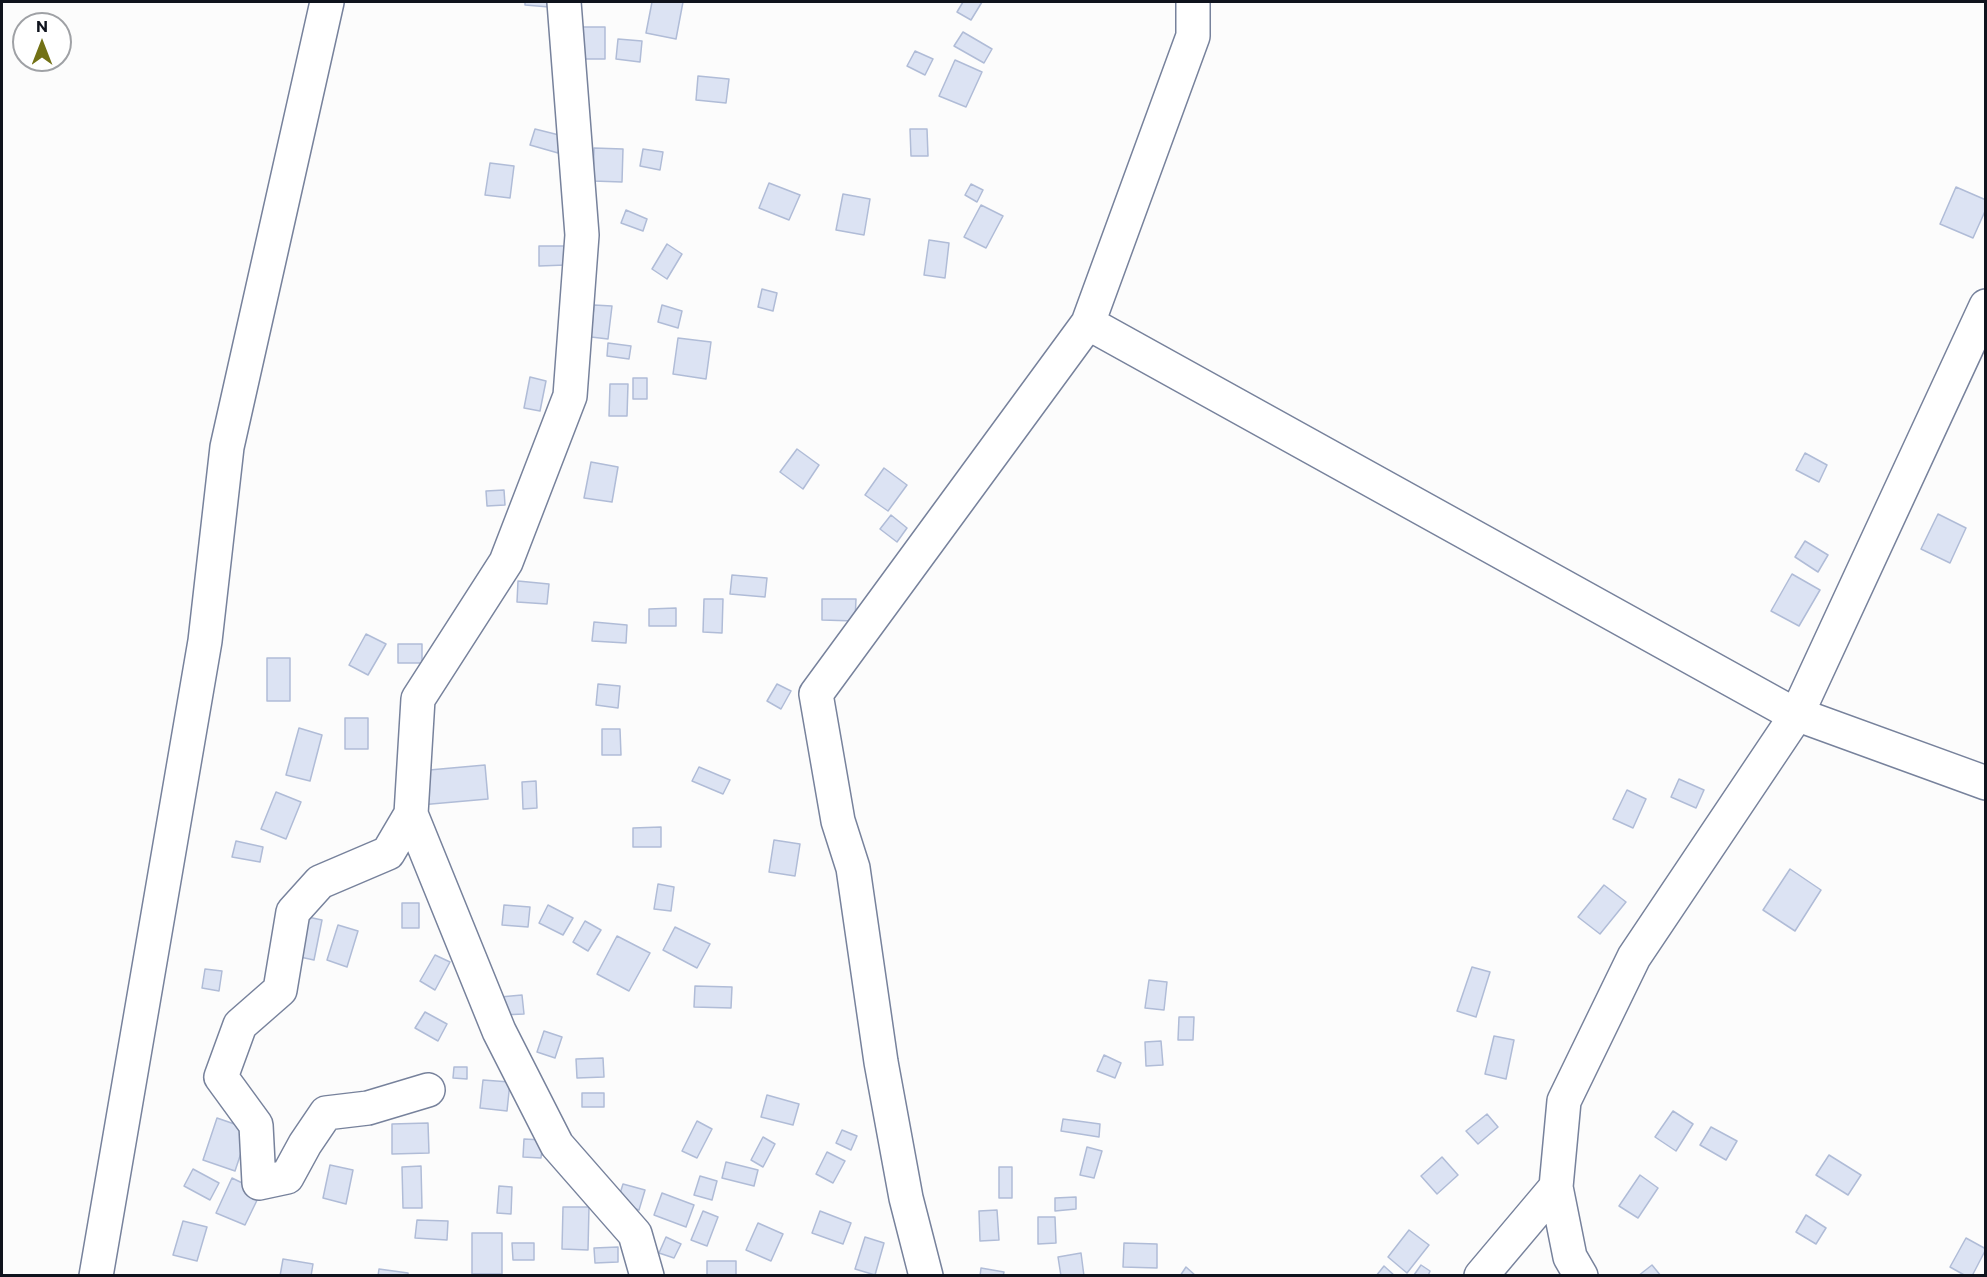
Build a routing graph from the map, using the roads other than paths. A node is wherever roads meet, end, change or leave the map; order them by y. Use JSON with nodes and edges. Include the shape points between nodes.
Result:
{"nodes":[{"id":1,"x":327,"y":2,"type":"edge"},
{"id":2,"x":564,"y":2,"type":"edge"},
{"id":3,"x":1193,"y":2,"type":"edge"},
{"id":4,"x":1986,"y":306,"type":"edge"},
{"id":5,"x":1088,"y":323,"type":"junction"},
{"id":6,"x":1797,"y":714,"type":"junction"},
{"id":7,"x":1986,"y":783,"type":"edge"},
{"id":8,"x":411,"y":814,"type":"junction"},
{"id":9,"x":428,"y":1090,"type":"dead end"},
{"id":10,"x":1556,"y":1187,"type":"junction"},
{"id":11,"x":96,"y":1275,"type":"edge"},
{"id":12,"x":647,"y":1275,"type":"edge"},
{"id":13,"x":926,"y":1275,"type":"edge"},
{"id":14,"x":1480,"y":1275,"type":"edge"},
{"id":15,"x":1581,"y":1275,"type":"edge"}],
"edges":[{"from":1,"to":11,"type":"street","via":[[227,447],[205,641]]},
{"from":2,"to":8,"type":"street","via":[[582,235],[570,396],[506,562],[418,699]]},
{"from":3,"to":5,"type":"street","via":[[1193,36]]},
{"from":4,"to":6,"type":"street"},
{"from":5,"to":6,"type":"street"},
{"from":5,"to":13,"type":"street","via":[[816,694],[838,821],[853,868],[881,1062],[906,1198]]},
{"from":6,"to":7,"type":"street"},
{"from":6,"to":10,"type":"street","via":[[1634,957],[1564,1101]]},
{"from":8,"to":9,"type":"street","via":[[388,853],[320,882],[293,912],[280,990],[240,1025],[221,1077],[256,1125],[259,1183],[287,1177],[326,1113],[368,1108]]},
{"from":8,"to":12,"type":"street","via":[[504,1041],[557,1145],[635,1234]]},
{"from":10,"to":14,"type":"street"},
{"from":10,"to":15,"type":"street","via":[[1570,1257]]}]}
